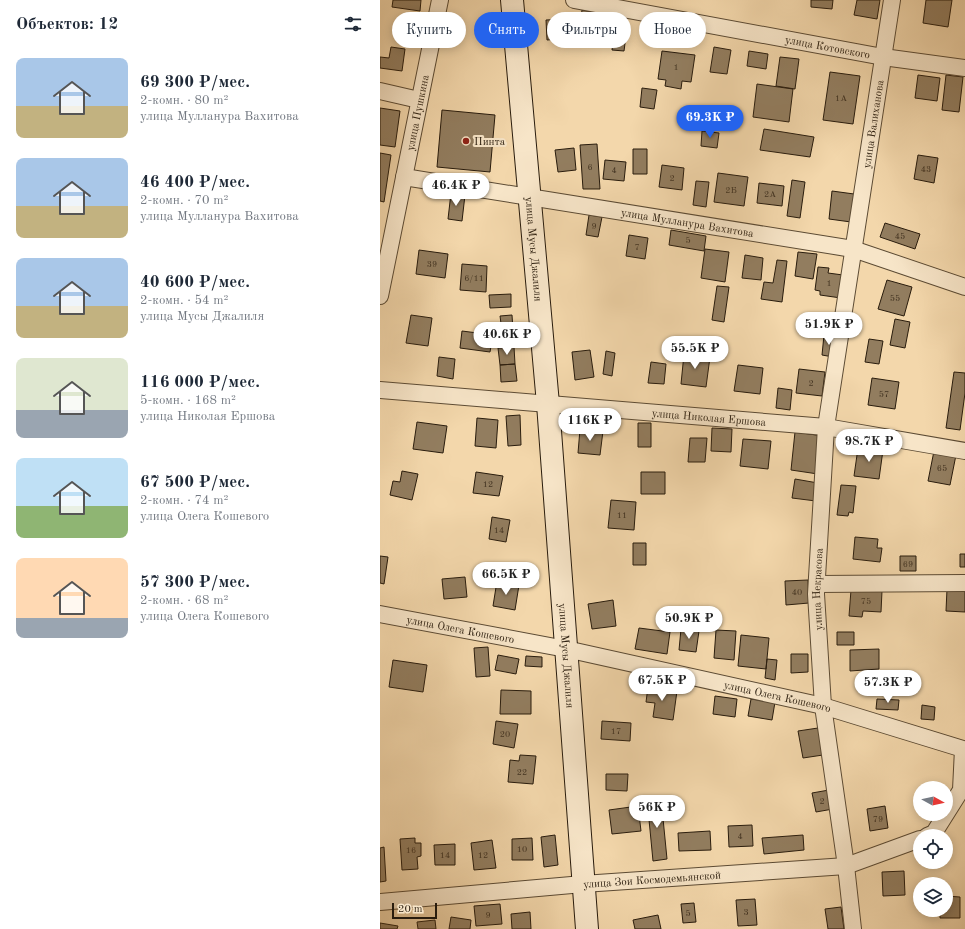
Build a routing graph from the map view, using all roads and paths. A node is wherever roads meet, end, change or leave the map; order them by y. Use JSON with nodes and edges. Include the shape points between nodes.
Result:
{"nodes":[{"id":1,"x":440,"y":0,"type":"edge"},
{"id":2,"x":512,"y":0,"type":"edge"},
{"id":3,"x":574,"y":0,"type":"edge"},
{"id":4,"x":892,"y":0,"type":"edge"},
{"id":5,"x":883,"y":57,"type":"junction"},
{"id":6,"x":965,"y":68,"type":"edge"},
{"id":7,"x":380,"y":91,"type":"edge"},
{"id":8,"x":419,"y":100,"type":"junction"},
{"id":9,"x":404,"y":177,"type":"junction"},
{"id":10,"x":530,"y":196,"type":"junction"},
{"id":11,"x":853,"y":249,"type":"junction"},
{"id":12,"x":384,"y":257,"type":"edge"},
{"id":13,"x":965,"y":287,"type":"edge"},
{"id":14,"x":380,"y":296,"type":"edge"},
{"id":15,"x":380,"y":390,"type":"edge"},
{"id":16,"x":548,"y":404,"type":"junction"},
{"id":17,"x":826,"y":427,"type":"junction"},
{"id":18,"x":965,"y":450,"type":"edge"},
{"id":19,"x":965,"y":583,"type":"edge"},
{"id":20,"x":817,"y":584,"type":"junction"},
{"id":21,"x":380,"y":614,"type":"edge"},
{"id":22,"x":566,"y":649,"type":"junction"},
{"id":23,"x":823,"y":706,"type":"junction"},
{"id":24,"x":937,"y":829,"type":"edge"},
{"id":25,"x":913,"y":842,"type":"edge"},
{"id":26,"x":846,"y":866,"type":"junction"},
{"id":27,"x":583,"y":884,"type":"junction"},
{"id":28,"x":380,"y":902,"type":"edge"},
{"id":29,"x":587,"y":929,"type":"edge"},
{"id":30,"x":853,"y":929,"type":"edge"}],
"edges":[{"from":1,"to":8,"type":"street","name":"улица Пушкина"},
{"from":2,"to":10,"type":"main road","name":"улица Мусы Джалиля"},
{"from":3,"to":5,"type":"street","name":"улица Котовского"},
{"from":4,"to":5,"type":"street","name":"улица Валиханова"},
{"from":5,"to":6,"type":"street","name":"улица Котовского"},
{"from":5,"to":11,"type":"street","name":"улица Валиханова"},
{"from":7,"to":8,"type":"street"},
{"from":8,"to":9,"type":"street","name":"улица Пушкина"},
{"from":9,"to":10,"type":"street","name":"улица Мулланура Вахитова"},
{"from":9,"to":12,"type":"street","name":"улица Пушкина"},
{"from":10,"to":11,"type":"street","name":"улица Мулланура Вахитова"},
{"from":10,"to":16,"type":"main road","name":"улица Мусы Джалиля"},
{"from":11,"to":13,"type":"street","name":"улица Мулланура Вахитова"},
{"from":11,"to":17,"type":"street","name":"улица Некрасова"},
{"from":12,"to":14,"type":"street","name":"улица Пушкина"},
{"from":15,"to":16,"type":"street","name":"улица Николая Ершова"},
{"from":16,"to":17,"type":"street","name":"улица Николая Ершова"},
{"from":16,"to":22,"type":"main road","name":"улица Мусы Джалиля"},
{"from":17,"to":18,"type":"street","name":"улица Николая Ершова"},
{"from":17,"to":20,"type":"street","name":"улица Некрасова"},
{"from":19,"to":20,"type":"street"},
{"from":20,"to":23,"type":"street","name":"улица Некрасова"},
{"from":21,"to":22,"type":"street","name":"улица Олега Кошевого"},
{"from":22,"to":23,"type":"street","name":"улица Олега Кошевого"},
{"from":22,"to":27,"type":"main road","name":"улица Мусы Джалиля"},
{"from":23,"to":24,"type":"street","name":"улица Олега Кошевого","via":[[964,749],[961,790]]},
{"from":23,"to":26,"type":"street","name":"улица Некрасова"},
{"from":25,"to":26,"type":"street","name":"улица Зои Космодемьянской"},
{"from":26,"to":27,"type":"street","name":"улица Зои Космодемьянской"},
{"from":26,"to":30,"type":"street","name":"улица Некрасова"},
{"from":27,"to":28,"type":"street","name":"улица Зои Космодемьянской"},
{"from":27,"to":29,"type":"main road","name":"улица Мусы Джалиля"}]}
